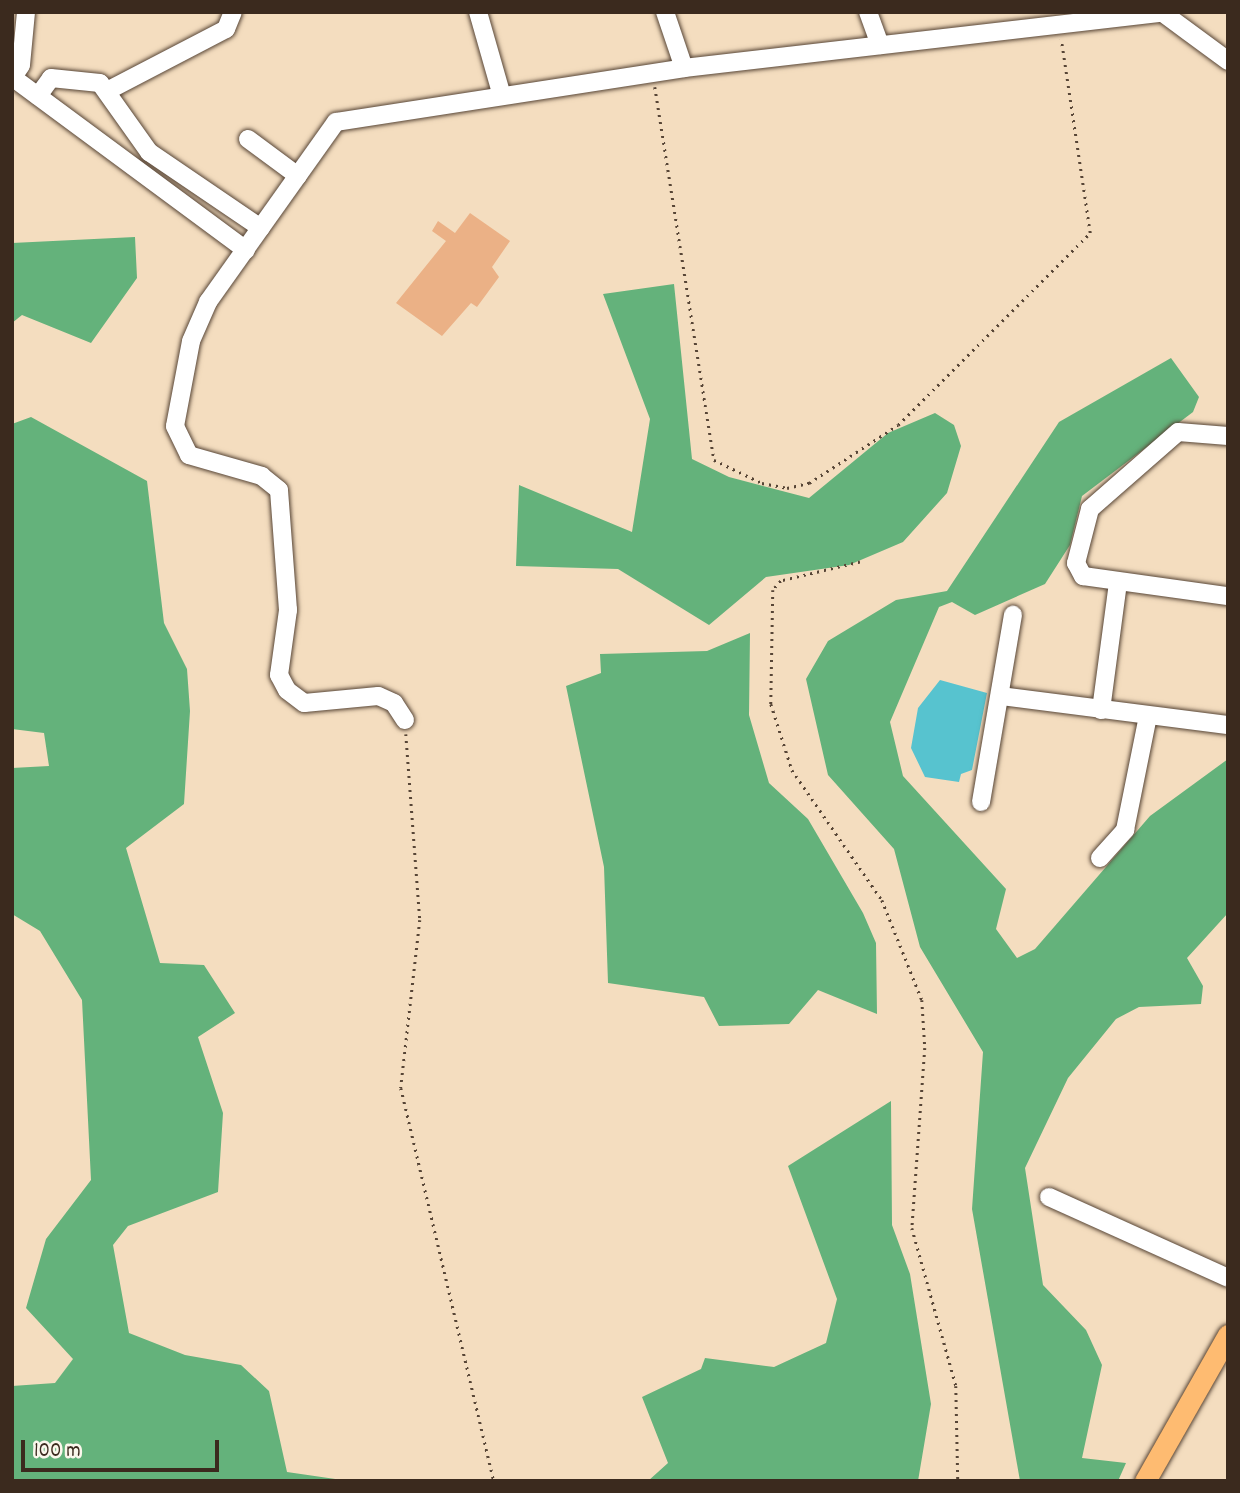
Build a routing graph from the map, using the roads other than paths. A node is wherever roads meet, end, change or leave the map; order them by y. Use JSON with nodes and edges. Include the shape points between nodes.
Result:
{"nodes":[{"id":1,"x":26,"y":12,"type":"edge"},
{"id":2,"x":233,"y":12,"type":"edge"},
{"id":3,"x":478,"y":12,"type":"edge"},
{"id":4,"x":665,"y":12,"type":"edge"},
{"id":5,"x":867,"y":12,"type":"edge"},
{"id":6,"x":1061,"y":19,"type":"edge"},
{"id":7,"x":880,"y":45,"type":"junction"},
{"id":8,"x":1228,"y":61,"type":"edge"},
{"id":9,"x":684,"y":68,"type":"junction"},
{"id":10,"x":12,"y":77,"type":"edge"},
{"id":11,"x":107,"y":91,"type":"junction"},
{"id":12,"x":38,"y":96,"type":"junction"},
{"id":13,"x":502,"y":96,"type":"junction"},
{"id":14,"x":248,"y":139,"type":"dead end"},
{"id":15,"x":298,"y":176,"type":"junction"},
{"id":16,"x":261,"y":228,"type":"junction"},
{"id":17,"x":246,"y":250,"type":"junction"},
{"id":18,"x":1228,"y":436,"type":"edge"},
{"id":19,"x":1118,"y":582,"type":"junction"},
{"id":20,"x":1228,"y":596,"type":"edge"},
{"id":21,"x":1013,"y":615,"type":"dead end"},
{"id":22,"x":1001,"y":696,"type":"junction"},
{"id":23,"x":1101,"y":710,"type":"junction"},
{"id":24,"x":1148,"y":716,"type":"junction"},
{"id":25,"x":405,"y":720,"type":"road end"},
{"id":26,"x":1228,"y":725,"type":"edge"},
{"id":27,"x":981,"y":802,"type":"dead end"},
{"id":28,"x":1100,"y":858,"type":"dead end"},
{"id":29,"x":1049,"y":1197,"type":"dead end"},
{"id":30,"x":1228,"y":1278,"type":"edge"},
{"id":31,"x":1228,"y":1335,"type":"edge"},
{"id":32,"x":1145,"y":1481,"type":"edge"}],
"edges":[{"from":1,"to":10,"type":"street","via":[[21,65]]},
{"from":2,"to":11,"type":"street","via":[[226,29]]},
{"from":3,"to":13,"type":"street"},
{"from":4,"to":9,"type":"street"},
{"from":5,"to":7,"type":"street"},
{"from":6,"to":7,"type":"street"},
{"from":6,"to":8,"type":"street","via":[[1163,13]]},
{"from":7,"to":9,"type":"street"},
{"from":9,"to":13,"type":"street"},
{"from":10,"to":12,"type":"street"},
{"from":11,"to":12,"type":"street","via":[[100,83],[51,78]]},
{"from":11,"to":16,"type":"street","via":[[149,152]]},
{"from":12,"to":17,"type":"street"},
{"from":13,"to":15,"type":"street","via":[[345,117]]},
{"from":14,"to":15,"type":"street"},
{"from":15,"to":16,"type":"street"},
{"from":16,"to":17,"type":"street"},
{"from":17,"to":25,"type":"street","via":[[208,302],[191,341],[177,438],[189,454],[261,476],[279,490],[288,610],[279,675],[287,690],[304,702],[377,696],[394,702]]},
{"from":18,"to":19,"type":"street","via":[[1183,430],[1090,509],[1076,563],[1083,576]]},
{"from":19,"to":20,"type":"street"},
{"from":19,"to":23,"type":"street"},
{"from":21,"to":22,"type":"street"},
{"from":22,"to":23,"type":"street"},
{"from":22,"to":27,"type":"street"},
{"from":23,"to":24,"type":"street"},
{"from":24,"to":26,"type":"street"},
{"from":24,"to":28,"type":"street","via":[[1125,830]]},
{"from":29,"to":30,"type":"street"},
{"from":31,"to":32,"type":"main road"}]}
